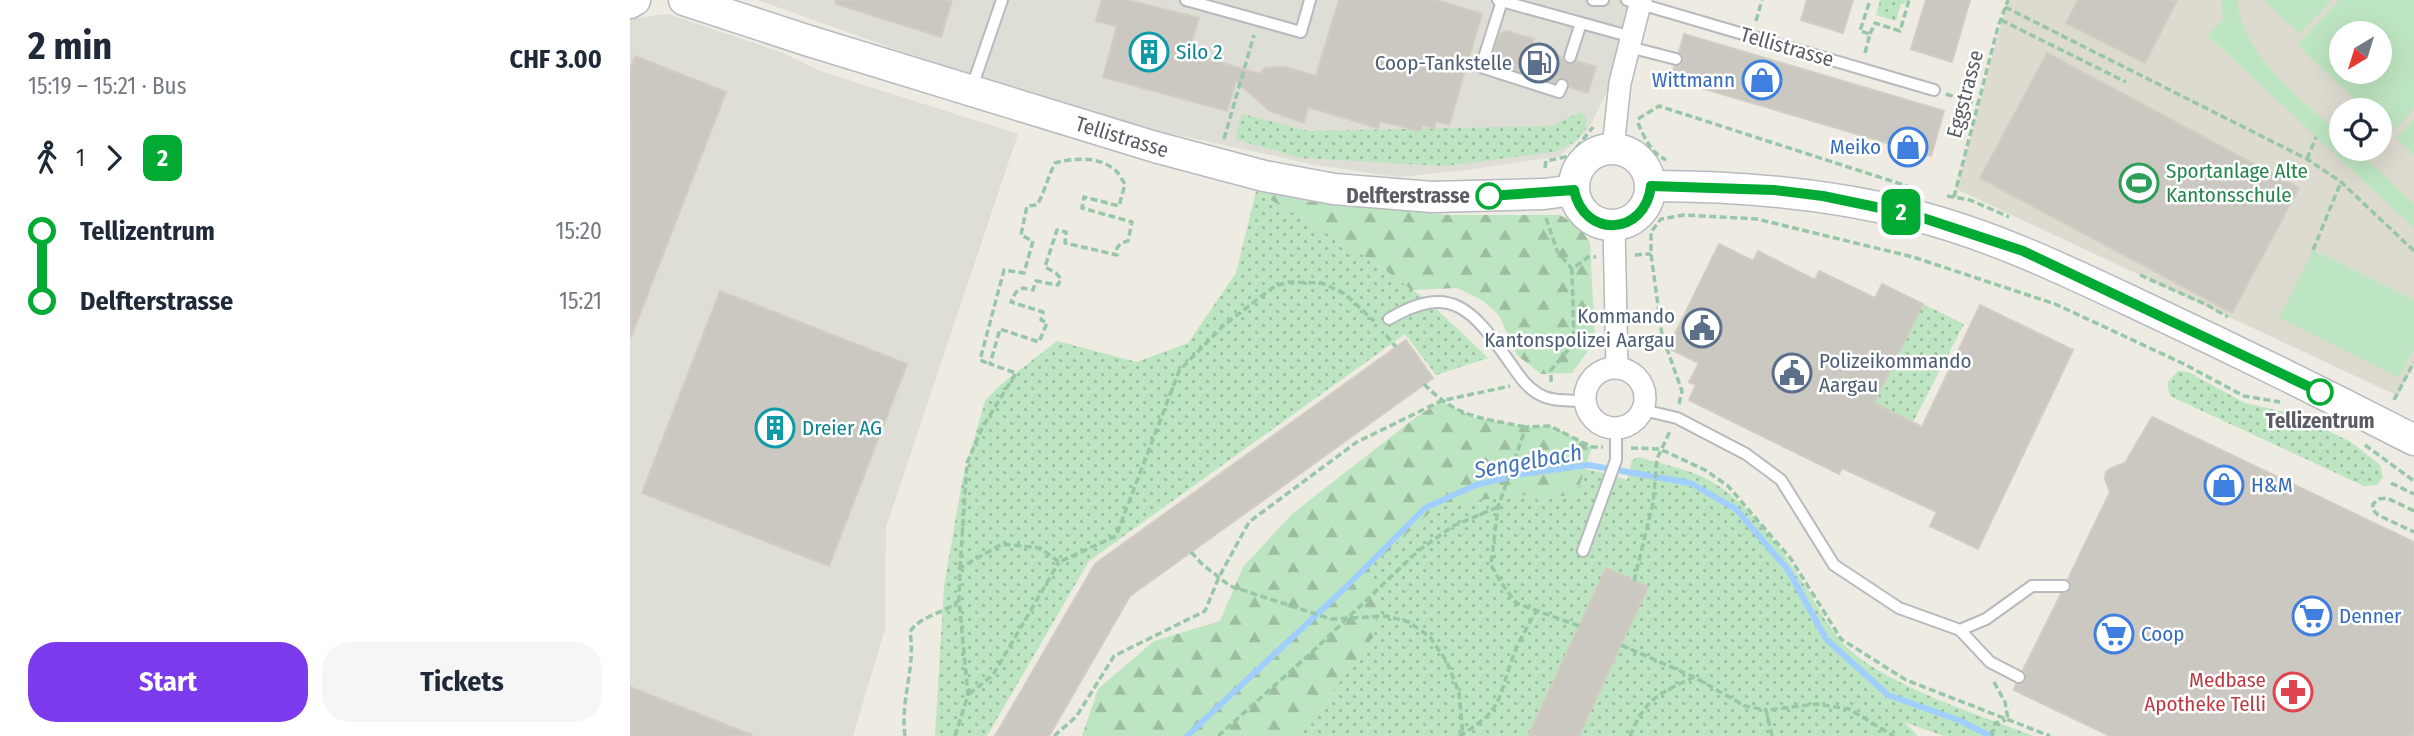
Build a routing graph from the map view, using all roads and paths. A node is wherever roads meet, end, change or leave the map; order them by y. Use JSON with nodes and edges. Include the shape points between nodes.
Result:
{"nodes":[{"id":1,"x":635,"y":0,"type":"edge"},
{"id":2,"x":684,"y":0,"type":"edge"},
{"id":3,"x":1002,"y":0,"type":"edge"},
{"id":4,"x":1186,"y":0,"type":"edge"},
{"id":5,"x":1310,"y":0,"type":"edge"},
{"id":6,"x":1593,"y":0,"type":"edge"},
{"id":7,"x":1603,"y":0,"type":"edge"},
{"id":8,"x":1762,"y":0,"type":"edge"},
{"id":9,"x":1870,"y":0,"type":"edge"},
{"id":10,"x":1909,"y":0,"type":"edge"},
{"id":11,"x":2008,"y":0,"type":"edge"},
{"id":12,"x":1500,"y":1,"type":"edge"},
{"id":13,"x":1636,"y":1,"type":"edge"},
{"id":14,"x":630,"y":3,"type":"edge"},
{"id":15,"x":2005,"y":7,"type":"junction"},
{"id":16,"x":1258,"y":20,"type":"junction"},
{"id":17,"x":2001,"y":20,"type":"junction"},
{"id":18,"x":1581,"y":23,"type":"junction"},
{"id":19,"x":1870,"y":34,"type":"junction"},
{"id":20,"x":1752,"y":36,"type":"junction"},
{"id":21,"x":1630,"y":42,"type":"junction"},
{"id":22,"x":1570,"y":57,"type":"dead end"},
{"id":23,"x":1676,"y":59,"type":"dead end"},
{"id":24,"x":1860,"y":69,"type":"junction"},
{"id":25,"x":2126,"y":82,"type":"dead end"},
{"id":26,"x":1562,"y":85,"type":"dead end"},
{"id":27,"x":971,"y":90,"type":"junction"},
{"id":28,"x":1934,"y":90,"type":"joint"},
{"id":29,"x":1978,"y":104,"type":"junction"},
{"id":30,"x":1627,"y":116,"type":"junction"},
{"id":31,"x":2316,"y":137,"type":"dead end"},
{"id":32,"x":1613,"y":148,"type":"junction"},
{"id":33,"x":2307,"y":159,"type":"junction"},
{"id":34,"x":1674,"y":162,"type":"dead end"},
{"id":35,"x":1216,"y":164,"type":"junction"},
{"id":36,"x":2341,"y":182,"type":"junction"},
{"id":37,"x":1651,"y":186,"type":"junction"},
{"id":38,"x":1914,"y":188,"type":"dead end"},
{"id":39,"x":1574,"y":190,"type":"junction"},
{"id":40,"x":1544,"y":194,"type":"junction"},
{"id":41,"x":1954,"y":197,"type":"dead end"},
{"id":42,"x":1614,"y":226,"type":"junction"},
{"id":43,"x":2313,"y":250,"type":"dead end"},
{"id":44,"x":2414,"y":251,"type":"edge"},
{"id":45,"x":1651,"y":254,"type":"junction"},
{"id":46,"x":1615,"y":257,"type":"junction"},
{"id":47,"x":1572,"y":270,"type":"junction"},
{"id":48,"x":1389,"y":319,"type":"dead end"},
{"id":49,"x":1376,"y":324,"type":"dead end"},
{"id":50,"x":1383,"y":331,"type":"dead end"},
{"id":51,"x":1396,"y":347,"type":"dead end"},
{"id":52,"x":2414,"y":362,"type":"edge"},
{"id":53,"x":990,"y":364,"type":"junction"},
{"id":54,"x":1618,"y":368,"type":"junction"},
{"id":55,"x":1525,"y":383,"type":"junction"},
{"id":56,"x":1424,"y":384,"type":"dead end"},
{"id":57,"x":1551,"y":399,"type":"junction"},
{"id":58,"x":1441,"y":401,"type":"junction"},
{"id":59,"x":1585,"y":401,"type":"junction"},
{"id":60,"x":2281,"y":402,"type":"dead end"},
{"id":61,"x":2390,"y":408,"type":"dead end"},
{"id":62,"x":1643,"y":410,"type":"junction"},
{"id":63,"x":1677,"y":418,"type":"junction"},
{"id":64,"x":1526,"y":427,"type":"junction"},
{"id":65,"x":2356,"y":439,"type":"dead end"},
{"id":66,"x":2414,"y":440,"type":"edge"},
{"id":67,"x":1617,"y":445,"type":"junction"},
{"id":68,"x":1660,"y":449,"type":"junction"},
{"id":69,"x":2414,"y":481,"type":"edge"},
{"id":70,"x":2391,"y":483,"type":"dead end"},
{"id":71,"x":2414,"y":494,"type":"edge"},
{"id":72,"x":1498,"y":508,"type":"junction"},
{"id":73,"x":2414,"y":511,"type":"edge"},
{"id":74,"x":2406,"y":528,"type":"junction"},
{"id":75,"x":2414,"y":532,"type":"edge"},
{"id":76,"x":2402,"y":536,"type":"dead end"},
{"id":77,"x":1583,"y":551,"type":"dead end"},
{"id":78,"x":1191,"y":552,"type":"dead end"},
{"id":79,"x":1059,"y":562,"type":"junction"},
{"id":80,"x":960,"y":568,"type":"junction"},
{"id":81,"x":1219,"y":577,"type":"junction"},
{"id":82,"x":1634,"y":581,"type":"dead end"},
{"id":83,"x":2064,"y":586,"type":"dead end"},
{"id":84,"x":959,"y":600,"type":"junction"},
{"id":85,"x":1537,"y":610,"type":"junction"},
{"id":86,"x":1348,"y":619,"type":"junction"},
{"id":87,"x":1579,"y":626,"type":"dead end"},
{"id":88,"x":1960,"y":630,"type":"junction"},
{"id":89,"x":1621,"y":645,"type":"dead end"},
{"id":90,"x":1693,"y":677,"type":"junction"},
{"id":91,"x":2019,"y":677,"type":"dead end"},
{"id":92,"x":1995,"y":684,"type":"dead end"},
{"id":93,"x":968,"y":695,"type":"junction"},
{"id":94,"x":1766,"y":710,"type":"junction"},
{"id":95,"x":2008,"y":719,"type":"junction"},
{"id":96,"x":1462,"y":735,"type":"edge"},
{"id":97,"x":905,"y":736,"type":"edge"},
{"id":98,"x":955,"y":736,"type":"edge"},
{"id":99,"x":1054,"y":736,"type":"edge"},
{"id":100,"x":1218,"y":736,"type":"edge"},
{"id":101,"x":1630,"y":736,"type":"edge"},
{"id":102,"x":1772,"y":736,"type":"edge"},
{"id":103,"x":1894,"y":736,"type":"edge"},
{"id":104,"x":1992,"y":736,"type":"edge"},
{"id":105,"x":2050,"y":736,"type":"edge"}],
"edges":[{"from":1,"to":14,"type":"main road"},
{"from":2,"to":27,"type":"main road","name":"Tellistrasse"},
{"from":3,"to":27,"type":"lane"},
{"from":4,"to":16,"type":"lane"},
{"from":5,"to":16,"type":"lane","via":[[1301,32]]},
{"from":6,"to":7,"type":"lane"},
{"from":8,"to":20,"type":"path"},
{"from":9,"to":19,"type":"path","via":[[1860,31]]},
{"from":10,"to":19,"type":"path","via":[[1900,31],[1875,23]]},
{"from":11,"to":15,"type":"path","name":"Eggstrasse"},
{"from":12,"to":18,"type":"lane"},
{"from":12,"to":26,"type":"lane","via":[[1480,66],[1559,92]]},
{"from":13,"to":20,"type":"lane","name":"Tellistrasse"},
{"from":13,"to":21,"type":"street"},
{"from":15,"to":17,"type":"path","name":"Eggstrasse"},
{"from":15,"to":33,"type":"path"},
{"from":16,"to":35,"type":"path"},
{"from":17,"to":25,"type":"path"},
{"from":17,"to":29,"type":"path","name":"Eggstrasse"},
{"from":18,"to":21,"type":"lane"},
{"from":18,"to":22,"type":"lane"},
{"from":19,"to":24,"type":"path"},
{"from":20,"to":24,"type":"lane","name":"Tellistrasse"},
{"from":21,"to":23,"type":"lane"},
{"from":21,"to":30,"type":"street","via":[[1620,83]]},
{"from":24,"to":28,"type":"lane","name":"Tellistrasse"},
{"from":27,"to":35,"type":"main road","name":"Tellistrasse"},
{"from":28,"to":29,"type":"path"},
{"from":29,"to":41,"type":"path","name":"Eggstrasse"},
{"from":30,"to":32,"type":"street"},
{"from":30,"to":34,"type":"path","via":[[1662,158]]},
{"from":30,"to":38,"type":"path","via":[[1659,106]]},
{"from":30,"to":40,"type":"path","via":[[1602,106],[1586,139],[1570,156],[1546,161]]},
{"from":31,"to":33,"type":"path"},
{"from":32,"to":37,"type":"main road","via":[[1636,157]]},
{"from":32,"to":39,"type":"main road","via":[[1595,152],[1581,164]]},
{"from":33,"to":36,"type":"path"},
{"from":35,"to":40,"type":"main road","name":"Tellistrasse","via":[[1334,189],[1391,195]]},
{"from":36,"to":43,"type":"path"},
{"from":36,"to":44,"type":"path"},
{"from":37,"to":42,"type":"main road","via":[[1641,213]]},
{"from":37,"to":66,"type":"main road","via":[[1749,188],[1823,196],[1914,215],[2023,251]]},
{"from":39,"to":40,"type":"main road","name":"Tellistrasse"},
{"from":39,"to":42,"type":"main road","via":[[1587,216]]},
{"from":40,"to":47,"type":"path","via":[[1546,223],[1557,251]]},
{"from":42,"to":46,"type":"street"},
{"from":45,"to":46,"type":"path"},
{"from":45,"to":60,"type":"path","via":[[1651,232],[1661,219],[1684,215],[1757,219],[1815,231],[2043,299],[2244,396]]},
{"from":45,"to":63,"type":"path","via":[[1662,335],[1682,391]]},
{"from":46,"to":47,"type":"path","via":[[1588,257]]},
{"from":46,"to":54,"type":"street"},
{"from":47,"to":57,"type":"path","via":[[1574,343],[1551,370]]},
{"from":48,"to":55,"type":"lane","via":[[1428,301],[1468,311],[1482,323]]},
{"from":49,"to":79,"type":"path","via":[[1345,294],[1322,283],[1289,282],[1261,296],[1223,326],[1179,371],[1116,536]]},
{"from":50,"to":51,"type":"path"},
{"from":52,"to":61,"type":"path"},
{"from":53,"to":53,"type":"path","via":[[1000,329],[1039,342],[1047,323],[1041,320],[1043,312],[1011,302],[1023,288],[1033,290],[1036,281],[1058,285],[1061,279],[1045,267],[1057,230],[1066,232],[1065,243],[1117,255],[1117,248],[1128,241],[1132,222],[1082,208],[1084,198],[1119,206],[1125,184],[1114,169],[1093,160],[1055,163],[1037,205],[1027,206],[1021,235],[1033,241],[1024,273],[1004,270],[980,360]]},
{"from":53,"to":80,"type":"path","via":[[1016,373],[967,463]]},
{"from":54,"to":59,"type":"street","via":[[1593,377]]},
{"from":54,"to":62,"type":"street","via":[[1641,382]]},
{"from":55,"to":57,"type":"lane"},
{"from":55,"to":58,"type":"path"},
{"from":56,"to":58,"type":"path"},
{"from":57,"to":59,"type":"lane"},
{"from":58,"to":64,"type":"path","via":[[1472,417]]},
{"from":58,"to":81,"type":"path","via":[[1357,442],[1249,522]]},
{"from":59,"to":67,"type":"street","via":[[1592,418],[1607,428]]},
{"from":62,"to":63,"type":"lane"},
{"from":62,"to":67,"type":"street"},
{"from":63,"to":68,"type":"path"},
{"from":63,"to":88,"type":"lane","via":[[1746,454],[1781,480],[1833,565],[1899,608]]},
{"from":64,"to":67,"type":"path","via":[[1550,426],[1592,447]]},
{"from":64,"to":72,"type":"path"},
{"from":65,"to":69,"type":"path"},
{"from":67,"to":68,"type":"path"},
{"from":67,"to":77,"type":"lane","via":[[1609,484]]},
{"from":68,"to":82,"type":"path","via":[[1653,503]]},
{"from":68,"to":95,"type":"path","via":[[1728,486],[1791,559],[1841,639],[1906,680]]},
{"from":70,"to":71,"type":"path"},
{"from":72,"to":85,"type":"path","via":[[1491,565],[1516,603]]},
{"from":72,"to":86,"type":"path","via":[[1453,526],[1418,551]]},
{"from":73,"to":74,"type":"path","via":[[2387,498],[2373,504],[2378,515]]},
{"from":74,"to":75,"type":"path"},
{"from":74,"to":76,"type":"path"},
{"from":78,"to":81,"type":"path"},
{"from":79,"to":80,"type":"path","via":[[1040,548],[1002,544]]},
{"from":79,"to":93,"type":"path","via":[[993,675]]},
{"from":80,"to":84,"type":"path"},
{"from":81,"to":86,"type":"path","via":[[1230,586],[1303,610]]},
{"from":81,"to":99,"type":"path","via":[[1205,611],[1114,656],[1076,717]]},
{"from":83,"to":88,"type":"lane","via":[[2032,586],[1986,619]]},
{"from":84,"to":93,"type":"path"},
{"from":84,"to":97,"type":"path","via":[[915,624],[910,632],[913,650],[902,715]]},
{"from":85,"to":87,"type":"path"},
{"from":85,"to":96,"type":"path","via":[[1515,652],[1498,704],[1482,723]]},
{"from":86,"to":96,"type":"path","via":[[1386,616],[1409,622],[1430,637],[1447,662],[1459,693]]},
{"from":86,"to":100,"type":"path"},
{"from":88,"to":91,"type":"lane","via":[[1990,662]]},
{"from":89,"to":90,"type":"path"},
{"from":90,"to":94,"type":"path","via":[[1745,706]]},
{"from":90,"to":101,"type":"path","via":[[1656,695],[1639,715]]},
{"from":92,"to":95,"type":"path","via":[[2006,702]]},
{"from":93,"to":98,"type":"path"},
{"from":94,"to":102,"type":"path"},
{"from":94,"to":103,"type":"path","via":[[1817,704],[1849,709]]},
{"from":95,"to":104,"type":"path","via":[[1995,723]]},
{"from":95,"to":105,"type":"path"}]}
